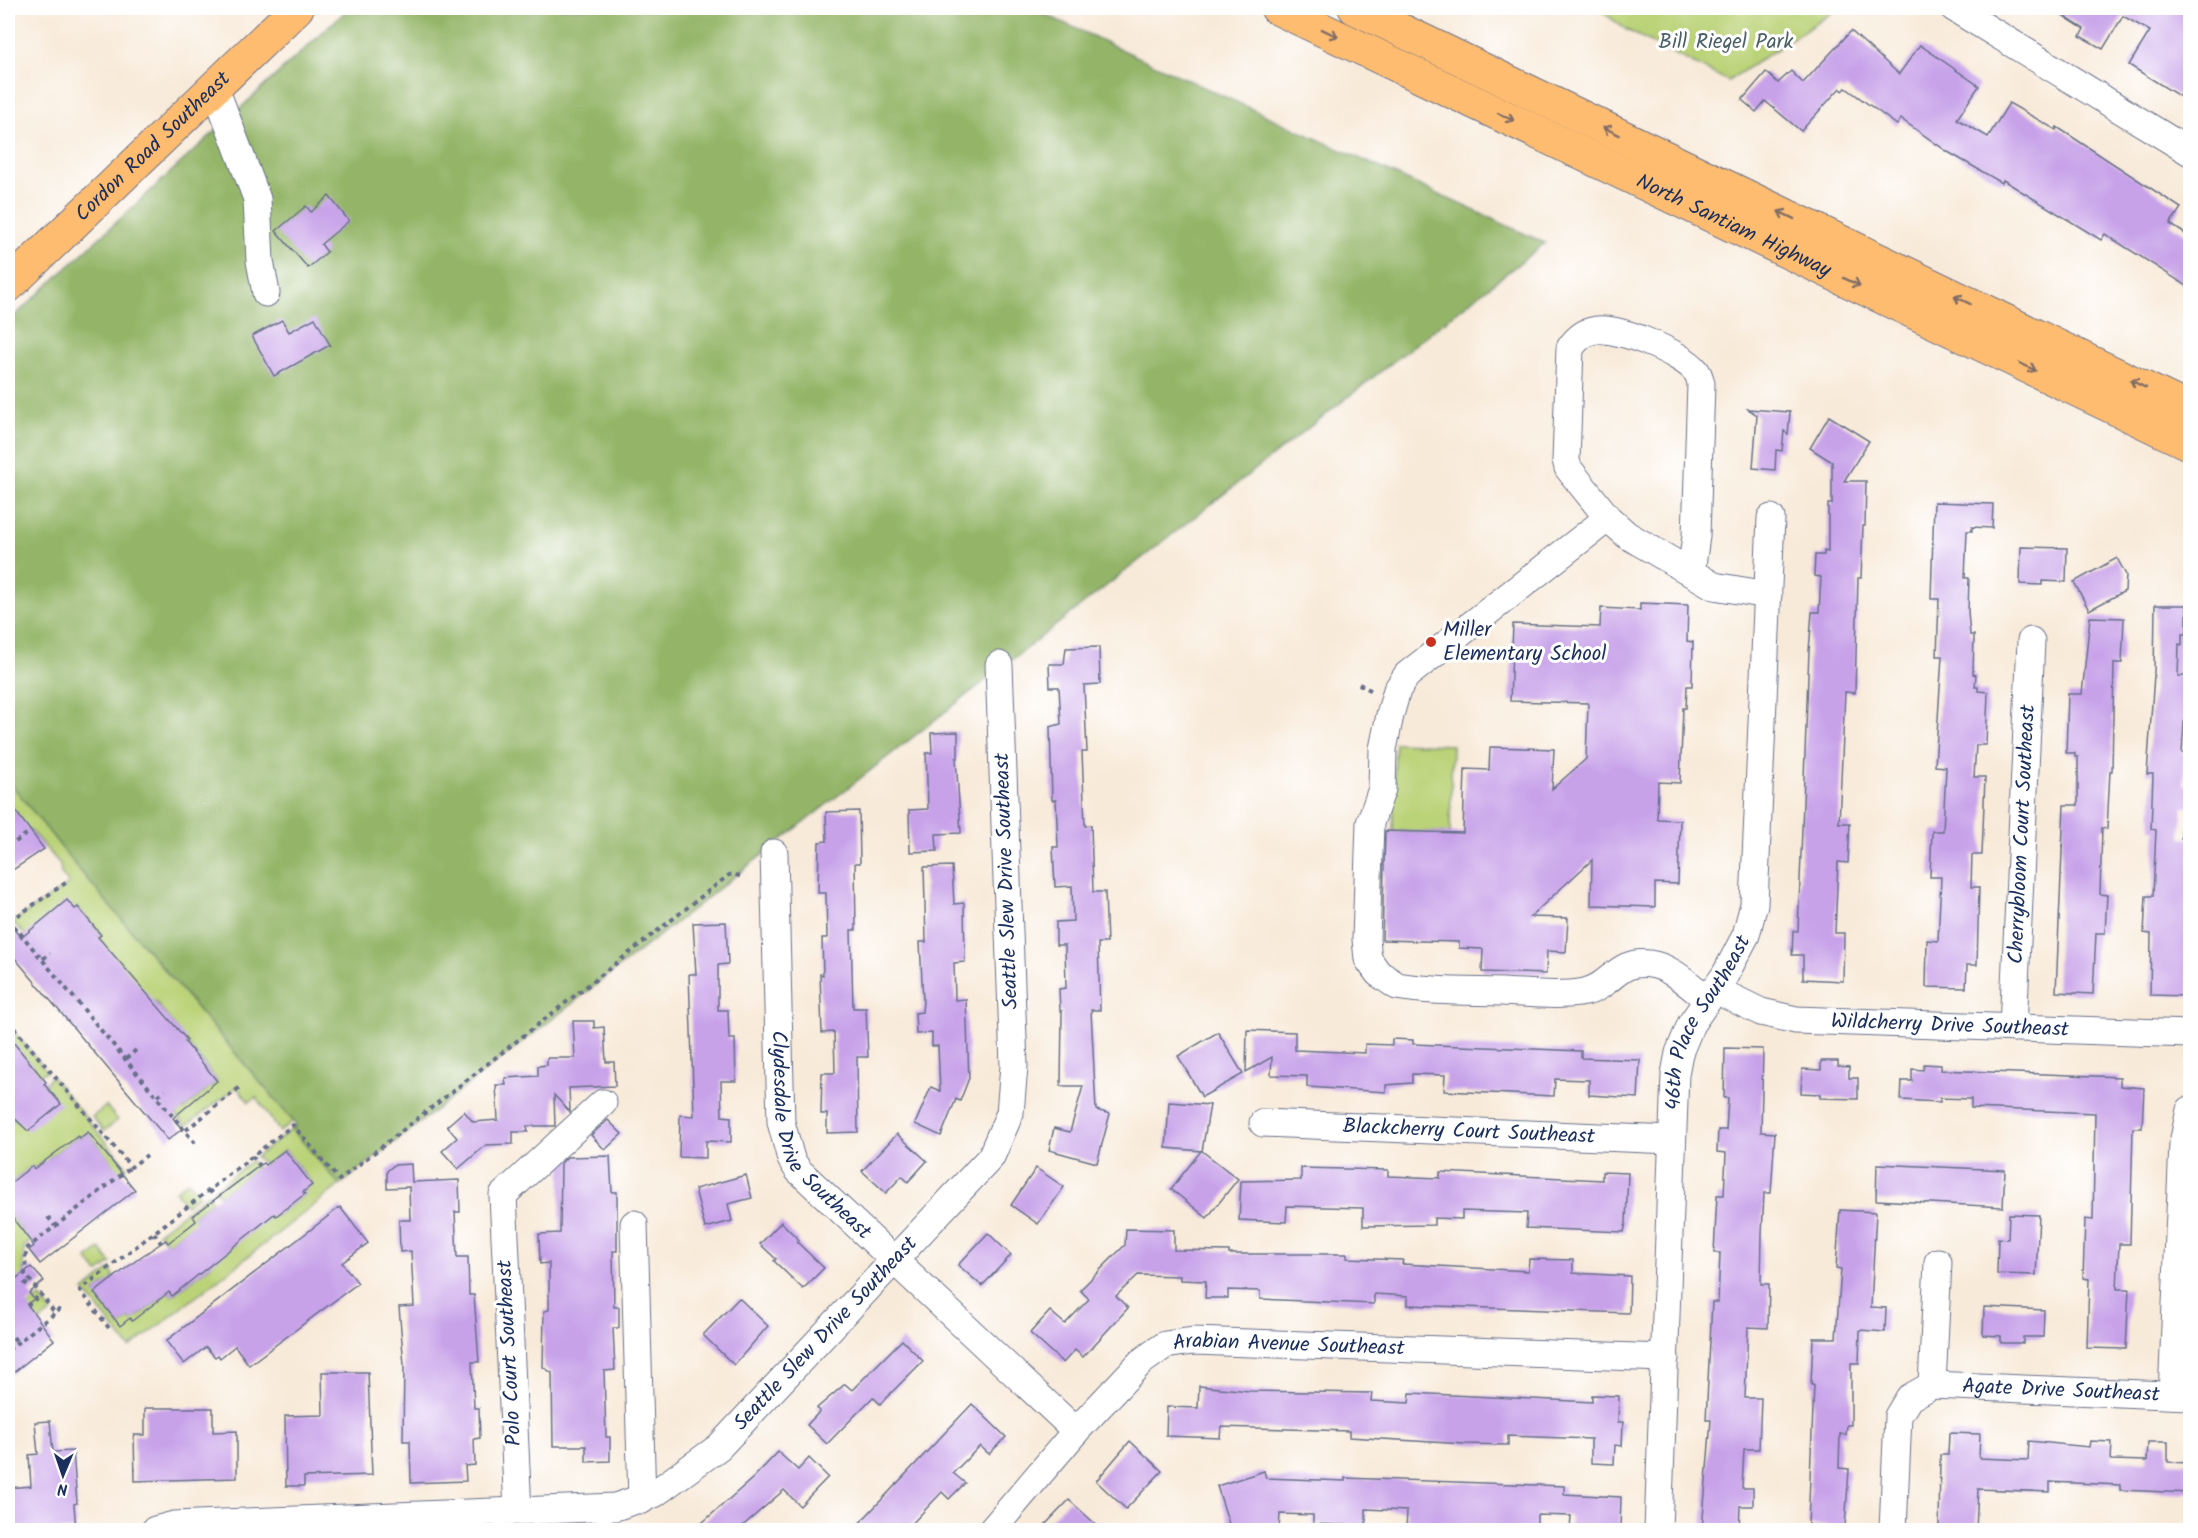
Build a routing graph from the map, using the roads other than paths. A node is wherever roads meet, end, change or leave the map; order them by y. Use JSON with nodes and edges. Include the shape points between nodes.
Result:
{"nodes":[{"id":1,"x":297,"y":8,"type":"edge"},
{"id":2,"x":1277,"y":8,"type":"edge"},
{"id":3,"x":1355,"y":8,"type":"edge"},
{"id":4,"x":1954,"y":8,"type":"edge"},
{"id":5,"x":215,"y":88,"type":"junction"},
{"id":6,"x":2190,"y":152,"type":"edge"},
{"id":7,"x":8,"y":286,"type":"edge"},
{"id":8,"x":266,"y":293,"type":"dead end"},
{"id":9,"x":2190,"y":410,"type":"edge"},
{"id":10,"x":2190,"y":444,"type":"edge"},
{"id":11,"x":1771,"y":518,"type":"dead end"},
{"id":12,"x":1608,"y":519,"type":"junction"},
{"id":13,"x":1690,"y":573,"type":"junction"},
{"id":14,"x":1768,"y":595,"type":"junction"},
{"id":15,"x":2031,"y":641,"type":"dead end"},
{"id":16,"x":999,"y":665,"type":"dead end"},
{"id":17,"x":774,"y":853,"type":"dead end"},
{"id":18,"x":1712,"y":995,"type":"junction"},
{"id":19,"x":2013,"y":1028,"type":"junction"},
{"id":20,"x":2190,"y":1034,"type":"edge"},
{"id":21,"x":603,"y":1103,"type":"dead end"},
{"id":22,"x":2190,"y":1110,"type":"edge"},
{"id":23,"x":1263,"y":1123,"type":"dead end"},
{"id":24,"x":1672,"y":1140,"type":"junction"},
{"id":25,"x":634,"y":1224,"type":"dead end"},
{"id":26,"x":893,"y":1262,"type":"junction"},
{"id":27,"x":1938,"y":1262,"type":"dead end"},
{"id":28,"x":1665,"y":1358,"type":"junction"},
{"id":29,"x":1932,"y":1386,"type":"junction"},
{"id":30,"x":2181,"y":1396,"type":"edge"},
{"id":31,"x":1077,"y":1431,"type":"junction"},
{"id":32,"x":642,"y":1500,"type":"junction"},
{"id":33,"x":518,"y":1511,"type":"junction"},
{"id":34,"x":615,"y":1519,"type":"edge"},
{"id":35,"x":155,"y":1530,"type":"edge"},
{"id":36,"x":992,"y":1530,"type":"edge"},
{"id":37,"x":1658,"y":1530,"type":"edge"},
{"id":38,"x":1893,"y":1530,"type":"edge"}],
"edges":[{"from":1,"to":5,"type":"main road","name":"Cordon Road Southeast"},
{"from":2,"to":10,"type":"main road","name":"North Santiam Highway","one_way":true},
{"from":9,"to":3,"type":"main road","name":"North Santiam Highway","one_way":true},
{"from":4,"to":6,"type":"street"},
{"from":5,"to":7,"type":"main road","name":"Cordon Road Southeast"},
{"from":5,"to":8,"type":"street","via":[[257,199]]},
{"from":11,"to":14,"type":"street","name":"46th Place Southeast"},
{"from":12,"to":13,"type":"street"},
{"from":12,"to":13,"type":"street","via":[[1568,468],[1566,460],[1570,348],[1592,331],[1615,331],[1653,345],[1698,372],[1701,384],[1696,536]]},
{"from":12,"to":18,"type":"street","name":"Wildcherry Drive Southeast","via":[[1407,675],[1397,690],[1383,749],[1382,789],[1370,823],[1368,960],[1378,973],[1397,986],[1536,993],[1585,992],[1633,963],[1651,964]]},
{"from":13,"to":14,"type":"street","via":[[1714,586]]},
{"from":14,"to":18,"type":"street","name":"46th Place Southeast","via":[[1754,904],[1746,936]]},
{"from":15,"to":19,"type":"street","name":"Cherrybloom Court Southeast"},
{"from":16,"to":26,"type":"street","name":"Seattle Slew Drive Southeast","via":[[1014,1066],[1010,1113],[990,1157]]},
{"from":17,"to":26,"type":"street","name":"Clydesdale Drive Southeast","via":[[779,1097],[784,1139],[798,1170]]},
{"from":18,"to":19,"type":"street","name":"Wildcherry Drive Southeast","via":[[1796,1020]]},
{"from":18,"to":24,"type":"street","name":"46th Place Southeast","via":[[1691,1024],[1679,1053]]},
{"from":19,"to":20,"type":"street","name":"Wildcherry Drive Southeast"},
{"from":21,"to":33,"type":"street","name":"Polo Court Southeast","via":[[503,1195]]},
{"from":22,"to":30,"type":"street","via":[[2183,1144]]},
{"from":23,"to":24,"type":"street","name":"Blackcherry Court Southeast"},
{"from":24,"to":28,"type":"street","name":"46th Place Southeast"},
{"from":25,"to":32,"type":"street"},
{"from":26,"to":31,"type":"street","name":"Clydesdale Drive Southeast"},
{"from":26,"to":32,"type":"street","name":"Seattle Slew Drive Southeast","via":[[719,1447]]},
{"from":27,"to":29,"type":"street"},
{"from":28,"to":31,"type":"street","name":"Arabian Avenue Southeast","via":[[1193,1341],[1165,1345],[1141,1362]]},
{"from":28,"to":37,"type":"street","name":"46th Place Southeast"},
{"from":29,"to":30,"type":"street","name":"Agate Drive Southeast"},
{"from":29,"to":38,"type":"street","via":[[1909,1398],[1898,1416]]},
{"from":31,"to":36,"type":"street","name":"Arabian Avenue Southeast"},
{"from":32,"to":34,"type":"street","name":"Seattle Slew Drive Southeast"},
{"from":33,"to":34,"type":"street","name":"Seattle Slew Drive Southeast"},
{"from":33,"to":35,"type":"street","name":"Seattle Slew Drive Southeast","via":[[174,1525]]}]}
